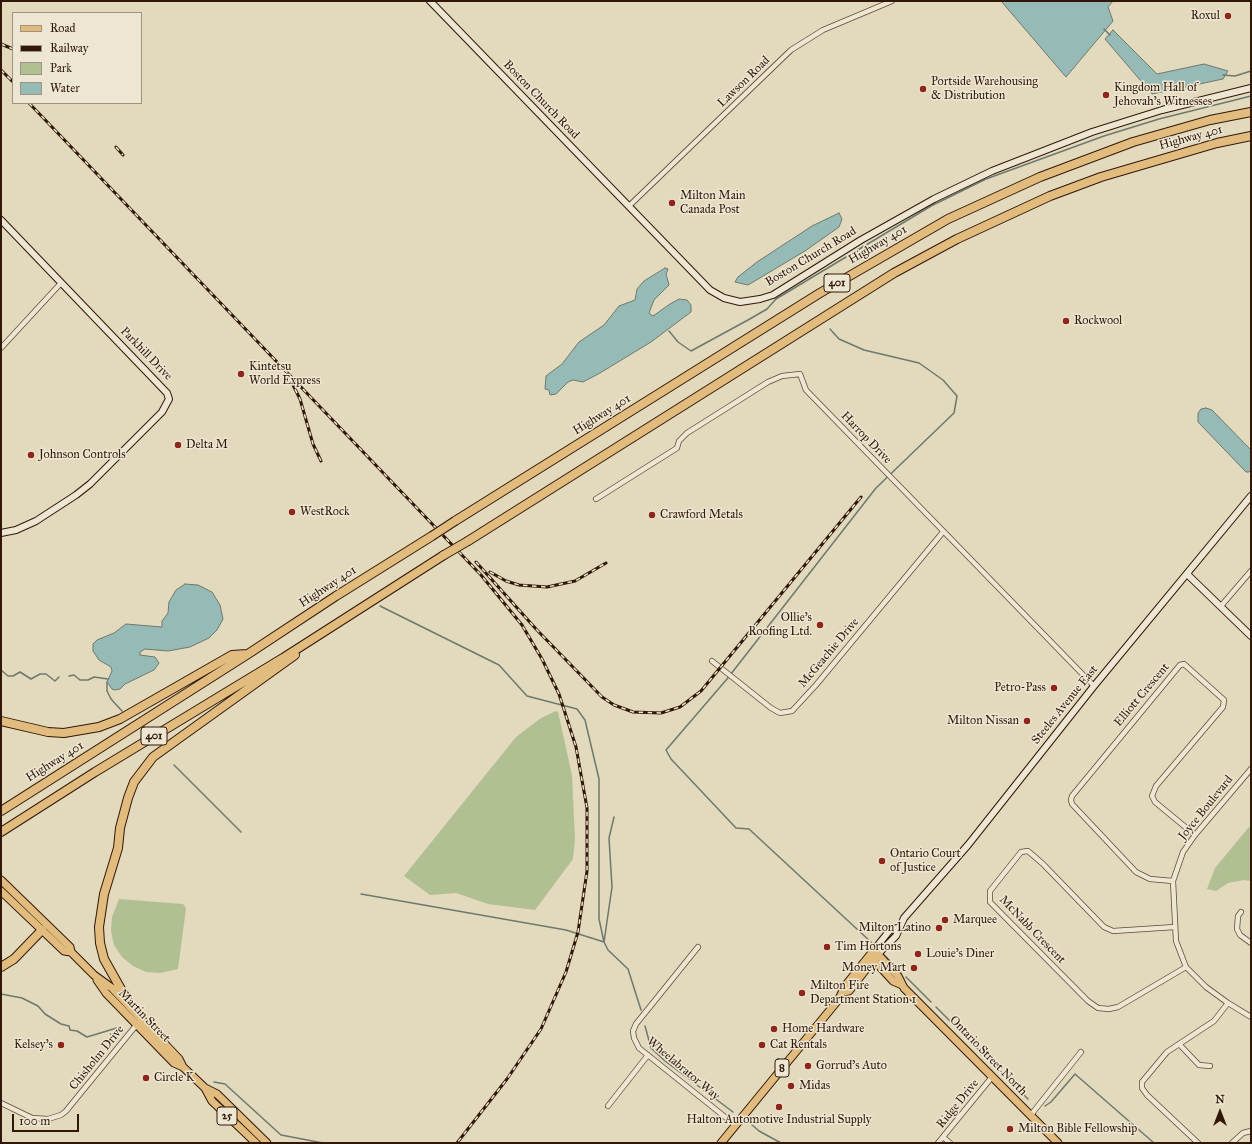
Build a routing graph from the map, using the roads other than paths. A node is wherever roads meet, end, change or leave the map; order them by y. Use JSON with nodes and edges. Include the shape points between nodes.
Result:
{"nodes":[{"id":1,"x":430,"y":1,"type":"edge"},
{"id":2,"x":892,"y":1,"type":"edge"},
{"id":3,"x":1251,"y":88,"type":"edge"},
{"id":4,"x":1251,"y":112,"type":"edge"},
{"id":5,"x":1251,"y":136,"type":"edge"},
{"id":6,"x":629,"y":206,"type":"junction"},
{"id":7,"x":1,"y":220,"type":"edge"},
{"id":8,"x":61,"y":283,"type":"junction"},
{"id":9,"x":1,"y":348,"type":"edge"},
{"id":10,"x":1251,"y":496,"type":"edge"},
{"id":11,"x":596,"y":499,"type":"dead end"},
{"id":12,"x":943,"y":532,"type":"junction"},
{"id":13,"x":1,"y":533,"type":"edge"},
{"id":14,"x":1251,"y":571,"type":"edge"},
{"id":15,"x":1187,"y":574,"type":"junction"},
{"id":16,"x":1221,"y":606,"type":"junction"},
{"id":17,"x":1251,"y":636,"type":"edge"},
{"id":18,"x":302,"y":646,"type":"junction"},
{"id":19,"x":248,"y":654,"type":"junction"},
{"id":20,"x":712,"y":661,"type":"dead end"},
{"id":21,"x":1094,"y":686,"type":"junction"},
{"id":22,"x":1,"y":721,"type":"edge"},
{"id":23,"x":1251,"y":769,"type":"edge"},
{"id":24,"x":1,"y":811,"type":"edge"},
{"id":25,"x":3,"y":831,"type":"edge"},
{"id":26,"x":1194,"y":835,"type":"junction"},
{"id":27,"x":1,"y":880,"type":"edge"},
{"id":28,"x":1172,"y":881,"type":"junction"},
{"id":29,"x":1,"y":891,"type":"edge"},
{"id":30,"x":1241,"y":912,"type":"dead end"},
{"id":31,"x":1175,"y":927,"type":"junction"},
{"id":32,"x":42,"y":930,"type":"junction"},
{"id":33,"x":1251,"y":943,"type":"edge"},
{"id":34,"x":698,"y":947,"type":"dead end"},
{"id":35,"x":71,"y":952,"type":"junction"},
{"id":36,"x":874,"y":955,"type":"junction"},
{"id":37,"x":1,"y":967,"type":"edge"},
{"id":38,"x":1186,"y":967,"type":"junction"},
{"id":39,"x":94,"y":975,"type":"junction"},
{"id":40,"x":1228,"y":1003,"type":"junction"},
{"id":41,"x":131,"y":1007,"type":"junction"},
{"id":42,"x":1251,"y":1017,"type":"edge"},
{"id":43,"x":139,"y":1022,"type":"junction"},
{"id":44,"x":1178,"y":1044,"type":"junction"},
{"id":45,"x":1082,"y":1052,"type":"dead end"},
{"id":46,"x":648,"y":1055,"type":"junction"},
{"id":47,"x":1210,"y":1066,"type":"dead end"},
{"id":48,"x":992,"y":1077,"type":"junction"},
{"id":49,"x":205,"y":1088,"type":"junction"},
{"id":50,"x":1,"y":1103,"type":"edge"},
{"id":51,"x":608,"y":1106,"type":"dead end"},
{"id":52,"x":1030,"y":1116,"type":"junction"},
{"id":53,"x":735,"y":1125,"type":"junction"},
{"id":54,"x":1251,"y":1131,"type":"edge"},
{"id":55,"x":259,"y":1135,"type":"junction"},
{"id":56,"x":943,"y":1137,"type":"junction"},
{"id":57,"x":254,"y":1142,"type":"edge"},
{"id":58,"x":267,"y":1143,"type":"edge"},
{"id":59,"x":721,"y":1143,"type":"edge"},
{"id":60,"x":938,"y":1143,"type":"edge"},
{"id":61,"x":950,"y":1143,"type":"edge"},
{"id":62,"x":1058,"y":1143,"type":"edge"},
{"id":63,"x":1198,"y":1143,"type":"edge"},
{"id":64,"x":1232,"y":1143,"type":"edge"}],
"edges":[{"from":1,"to":6,"type":"street","name":"Boston Church Road"},
{"from":2,"to":6,"type":"street","name":"Lawson Road","via":[[823,30],[791,50]]},
{"from":3,"to":6,"type":"street","name":"Boston Church Road","via":[[1162,110],[1104,128],[992,171],[934,199],[868,236],[773,295],[751,301],[731,300],[710,290]]},
{"from":4,"to":19,"type":"highway","name":"Highway 401","number":"401","bridge":true,"via":[[1210,120],[1133,142],[1040,177],[948,219],[820,293],[336,596]]},
{"from":5,"to":18,"type":"highway","name":"Highway 401","number":"401","bridge":true,"via":[[1217,143],[1101,177],[1050,196],[894,273]]},
{"from":7,"to":8,"type":"street","name":"Parkhill Drive"},
{"from":8,"to":9,"type":"street"},
{"from":8,"to":13,"type":"street","name":"Parkhill Drive","via":[[167,393],[169,403],[93,481],[76,495],[36,521],[16,530]]},
{"from":10,"to":15,"type":"street","name":"Steeles Avenue East","number":"8"},
{"from":11,"to":12,"type":"street","name":"Harrop Drive","via":[[677,448],[687,433],[768,382],[782,376],[800,374],[806,390]]},
{"from":12,"to":20,"type":"street","name":"McGeachie Drive","via":[[792,712],[780,713],[771,708]]},
{"from":12,"to":21,"type":"street","name":"Harrop Drive"},
{"from":14,"to":16,"type":"street"},
{"from":15,"to":16,"type":"street"},
{"from":15,"to":21,"type":"street","name":"Steeles Avenue East","number":"8"},
{"from":16,"to":17,"type":"street"},
{"from":18,"to":25,"type":"highway","name":"Highway 401","number":"401"},
{"from":18,"to":41,"type":"highway","via":[[294,657],[153,757],[134,782],[120,828],[118,848],[100,912],[99,927],[104,959]]},
{"from":19,"to":22,"type":"highway","via":[[232,655],[120,719],[99,727],[64,733]]},
{"from":19,"to":24,"type":"highway","name":"Highway 401","number":"401"},
{"from":21,"to":36,"type":"street","name":"Steeles Avenue East","number":"8","via":[[970,842],[898,928],[890,930]]},
{"from":23,"to":26,"type":"street","name":"Joyce Boulevard"},
{"from":26,"to":28,"type":"street","name":"Joyce Boulevard","via":[[1183,852]]},
{"from":26,"to":28,"type":"street","name":"Elliott Crescent","via":[[1155,802],[1152,796],[1156,786],[1223,707],[1224,700],[1184,664],[1180,665],[1071,800],[1136,872],[1150,879]]},
{"from":27,"to":35,"type":"main road","name":"Martin Street","number":"25","via":[[70,947]]},
{"from":28,"to":31,"type":"street","name":"Joyce Boulevard"},
{"from":29,"to":32,"type":"main road","name":"Martin Street","number":"25"},
{"from":30,"to":33,"type":"street","via":[[1238,916],[1237,929],[1240,935]]},
{"from":31,"to":38,"type":"street","name":"Joyce Boulevard","via":[[1176,941]]},
{"from":31,"to":38,"type":"street","name":"McNabb Crescent","via":[[1118,930],[1104,928],[1028,851],[1021,852],[990,891],[990,902],[1088,1001],[1098,1008],[1118,1007]]},
{"from":32,"to":35,"type":"main road","name":"Martin Street","number":"25","via":[[64,951]]},
{"from":32,"to":37,"type":"highway","via":[[14,959]]},
{"from":34,"to":46,"type":"street","name":"Wheelabrator Way","via":[[633,1031],[639,1048]]},
{"from":35,"to":39,"type":"main road","name":"Martin Street","number":"25"},
{"from":36,"to":48,"type":"main road","name":"Ontario Street North","via":[[898,976],[902,985]]},
{"from":36,"to":53,"type":"main road","name":"Steeles Avenue East","number":"8","via":[[849,991],[843,992]]},
{"from":38,"to":40,"type":"street","name":"Joyce Boulevard","via":[[1206,987]]},
{"from":39,"to":41,"type":"main road","name":"Martin Street","number":"25"},
{"from":39,"to":43,"type":"main road","name":"Martin Street","number":"25","via":[[106,993]]},
{"from":40,"to":42,"type":"street","name":"Joyce Boulevard"},
{"from":40,"to":44,"type":"street","via":[[1214,1020]]},
{"from":41,"to":43,"type":"main road","name":"Martin Street","number":"25"},
{"from":43,"to":49,"type":"main road","name":"Martin Street","number":"25","via":[[179,1058],[183,1067]]},
{"from":43,"to":50,"type":"street","name":"Chisholm Drive","via":[[61,1115],[48,1119],[32,1118]]},
{"from":44,"to":47,"type":"street","via":[[1199,1065]]},
{"from":44,"to":63,"type":"street","via":[[1167,1052],[1146,1076],[1142,1085],[1147,1094]]},
{"from":45,"to":52,"type":"street"},
{"from":46,"to":51,"type":"street"},
{"from":46,"to":53,"type":"street","name":"Wheelabrator Way"},
{"from":48,"to":52,"type":"main road","name":"Ontario Street North"},
{"from":48,"to":56,"type":"street","name":"Ridge Drive"},
{"from":49,"to":55,"type":"main road","name":"Martin Street","number":"25","via":[[217,1094]]},
{"from":49,"to":57,"type":"main road","name":"Martin Street","number":"25","via":[[212,1101]]},
{"from":52,"to":62,"type":"main road","name":"Ontario Street North"},
{"from":53,"to":59,"type":"main road","name":"Steeles Avenue East","number":"8"},
{"from":54,"to":64,"type":"street"},
{"from":55,"to":57,"type":"street"},
{"from":55,"to":58,"type":"main road","name":"Martin Street","number":"25"},
{"from":56,"to":60,"type":"street","name":"Ridge Drive"},
{"from":56,"to":61,"type":"street"}]}
